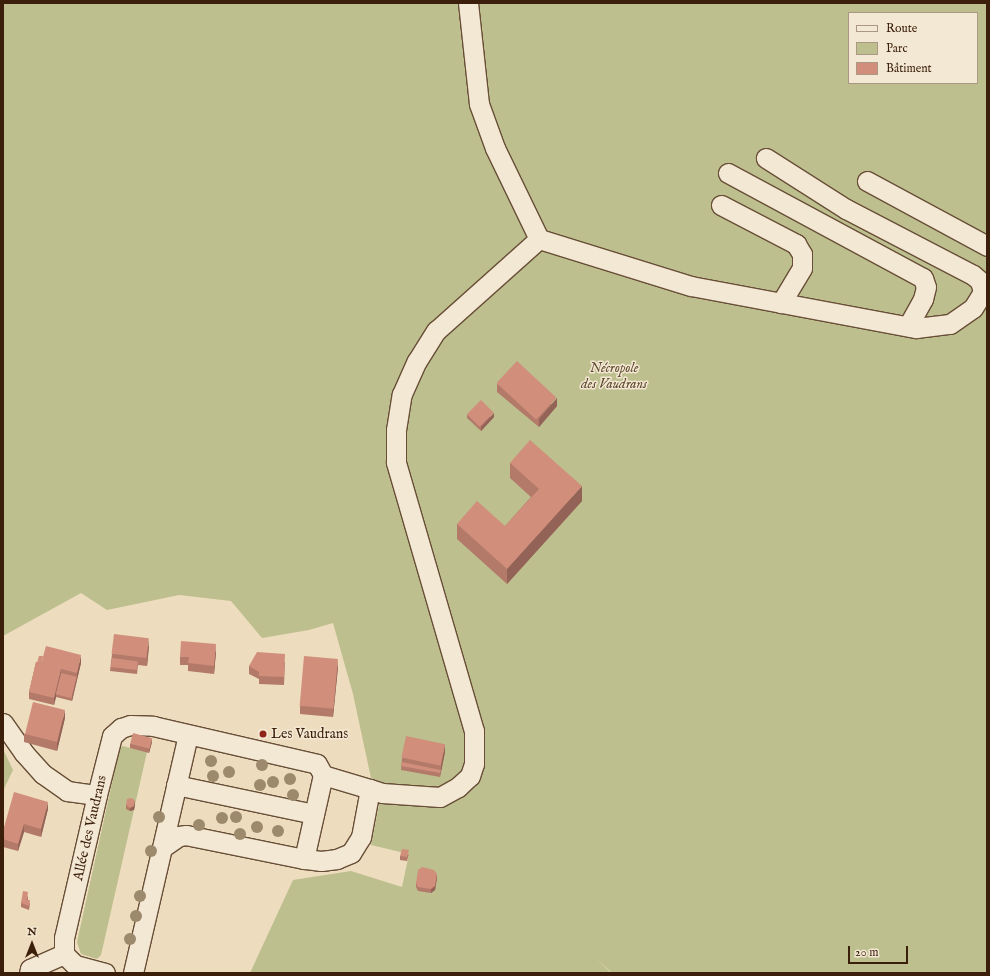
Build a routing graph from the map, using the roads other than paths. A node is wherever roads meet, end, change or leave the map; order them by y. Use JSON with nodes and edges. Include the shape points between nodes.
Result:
{"nodes":[{"id":1,"x":468,"y":3,"type":"edge"},
{"id":2,"x":766,"y":158,"type":"dead end"},
{"id":3,"x":728,"y":173,"type":"dead end"},
{"id":4,"x":868,"y":181,"type":"dead end"},
{"id":5,"x":721,"y":204,"type":"dead end"},
{"id":6,"x":539,"y":239,"type":"junction"},
{"id":7,"x":987,"y":246,"type":"edge"},
{"id":8,"x":985,"y":290,"type":"edge"},
{"id":9,"x":781,"y":303,"type":"junction"},
{"id":10,"x":908,"y":326,"type":"junction"},
{"id":11,"x":3,"y":723,"type":"edge"},
{"id":12,"x":188,"y":735,"type":"junction"},
{"id":13,"x":323,"y":775,"type":"junction"},
{"id":14,"x":176,"y":785,"type":"junction"},
{"id":15,"x":370,"y":789,"type":"junction"},
{"id":16,"x":97,"y":796,"type":"junction"},
{"id":17,"x":314,"y":814,"type":"junction"},
{"id":18,"x":162,"y":848,"type":"junction"},
{"id":19,"x":304,"y":859,"type":"junction"},
{"id":20,"x":64,"y":954,"type":"junction"},
{"id":21,"x":28,"y":973,"type":"edge"},
{"id":22,"x":106,"y":973,"type":"edge"},
{"id":23,"x":133,"y":973,"type":"edge"}],
"edges":[{"from":1,"to":6,"type":"street","via":[[479,104],[495,148]]},
{"from":2,"to":8,"type":"street","via":[[846,209],[973,275]]},
{"from":3,"to":10,"type":"street","via":[[923,278],[926,287],[923,299]]},
{"from":4,"to":7,"type":"street"},
{"from":5,"to":9,"type":"street","via":[[796,244],[802,254],[802,268]]},
{"from":6,"to":9,"type":"street","via":[[691,286]]},
{"from":6,"to":15,"type":"street","via":[[436,331],[417,361],[402,394],[396,430],[396,462],[474,731],[474,764],[470,776],[440,797]]},
{"from":8,"to":10,"type":"street","via":[[973,308],[950,324],[916,328]]},
{"from":9,"to":10,"type":"street"},
{"from":11,"to":16,"type":"street","via":[[43,774],[67,791]]},
{"from":12,"to":13,"type":"street","name":"Allée des Vaudrans","via":[[317,764]]},
{"from":12,"to":14,"type":"street"},
{"from":12,"to":16,"type":"street","name":"Allée des Vaudrans","via":[[153,726],[130,725],[121,728],[112,736]]},
{"from":13,"to":15,"type":"street"},
{"from":13,"to":17,"type":"street"},
{"from":14,"to":17,"type":"street"},
{"from":14,"to":18,"type":"street"},
{"from":15,"to":19,"type":"street","via":[[361,837],[351,853],[337,859]]},
{"from":16,"to":20,"type":"street","name":"Allée des Vaudrans","via":[[64,938]]},
{"from":17,"to":19,"type":"street"},
{"from":18,"to":19,"type":"street","via":[[179,836],[186,835]]},
{"from":18,"to":23,"type":"street"},
{"from":20,"to":21,"type":"street","via":[[30,969]]},
{"from":20,"to":22,"type":"street","via":[[75,965]]}]}
